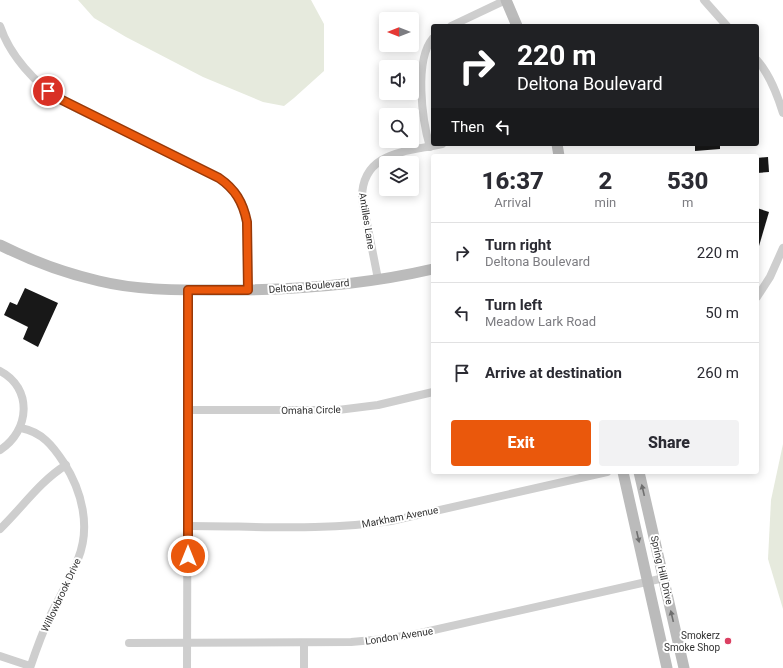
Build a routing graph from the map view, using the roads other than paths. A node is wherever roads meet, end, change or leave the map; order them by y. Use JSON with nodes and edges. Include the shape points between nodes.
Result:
{"nodes":[{"id":1,"x":506,"y":0,"type":"edge"},
{"id":2,"x":704,"y":0,"type":"edge"},
{"id":3,"x":455,"y":24,"type":"edge"},
{"id":4,"x":517,"y":24,"type":"edge"},
{"id":5,"x":725,"y":24,"type":"edge"},
{"id":6,"x":0,"y":26,"type":"edge"},
{"id":7,"x":431,"y":41,"type":"edge"},
{"id":8,"x":759,"y":63,"type":"edge"},
{"id":9,"x":783,"y":113,"type":"edge"},
{"id":10,"x":434,"y":146,"type":"edge"},
{"id":11,"x":430,"y":147,"type":"junction"},
{"id":12,"x":0,"y":245,"type":"edge"},
{"id":13,"x":783,"y":248,"type":"edge"},
{"id":14,"x":431,"y":269,"type":"edge"},
{"id":15,"x":378,"y":279,"type":"junction"},
{"id":16,"x":188,"y":290,"type":"junction"},
{"id":17,"x":248,"y":290,"type":"junction"},
{"id":18,"x":759,"y":294,"type":"edge"},
{"id":19,"x":0,"y":371,"type":"edge"},
{"id":20,"x":431,"y":392,"type":"edge"},
{"id":21,"x":188,"y":410,"type":"junction"},
{"id":22,"x":21,"y":428,"type":"junction"},
{"id":23,"x":0,"y":450,"type":"edge"},
{"id":24,"x":66,"y":466,"type":"junction"},
{"id":25,"x":598,"y":474,"type":"edge"},
{"id":26,"x":623,"y":474,"type":"edge"},
{"id":27,"x":639,"y":474,"type":"edge"},
{"id":28,"x":188,"y":526,"type":"junction"},
{"id":29,"x":0,"y":529,"type":"edge"},
{"id":30,"x":664,"y":578,"type":"junction"},
{"id":31,"x":648,"y":582,"type":"junction"},
{"id":32,"x":129,"y":643,"type":"dead end"},
{"id":33,"x":188,"y":643,"type":"junction"},
{"id":34,"x":304,"y":643,"type":"junction"},
{"id":35,"x":0,"y":656,"type":"edge"},
{"id":36,"x":30,"y":667,"type":"edge"},
{"id":37,"x":187,"y":668,"type":"edge"},
{"id":38,"x":304,"y":668,"type":"edge"},
{"id":39,"x":667,"y":668,"type":"edge"},
{"id":40,"x":684,"y":668,"type":"edge"}],
"edges":[{"from":1,"to":3,"type":"street"},
{"from":1,"to":4,"type":"main road"},
{"from":2,"to":5,"type":"street"},
{"from":6,"to":17,"type":"street","via":[[13,52],[24,66],[36,80],[62,100],[229,185],[237,194],[247,222]]},
{"from":7,"to":11,"type":"street","via":[[426,50],[421,89],[424,128]]},
{"from":8,"to":9,"type":"street","via":[[777,94]]},
{"from":10,"to":11,"type":"street","name":"Antilles Lane"},
{"from":11,"to":15,"type":"street","name":"Antilles Lane","via":[[384,158],[373,165],[364,179],[362,198]]},
{"from":12,"to":16,"type":"main road","name":"Deltona Boulevard","via":[[42,264],[100,282]]},
{"from":13,"to":18,"type":"street"},
{"from":14,"to":15,"type":"main road","name":"Deltona Boulevard"},
{"from":15,"to":17,"type":"main road","name":"Deltona Boulevard","via":[[304,288]]},
{"from":16,"to":17,"type":"main road","name":"Deltona Boulevard"},
{"from":16,"to":21,"type":"street"},
{"from":19,"to":22,"type":"street","via":[[11,378],[21,395],[24,412]]},
{"from":20,"to":21,"type":"street","name":"Omaha Circle","via":[[378,405],[338,410]]},
{"from":21,"to":28,"type":"street"},
{"from":22,"to":23,"type":"street"},
{"from":22,"to":24,"type":"street","name":"Willowbrook Drive","via":[[46,440]]},
{"from":24,"to":29,"type":"street","via":[[43,482]]},
{"from":24,"to":36,"type":"street","name":"Willowbrook Drive","via":[[80,496],[84,520],[82,543],[76,565],[50,616]]},
{"from":25,"to":28,"type":"street","name":"Markham Avenue","via":[[366,525]]},
{"from":26,"to":31,"type":"main road","name":"Spring Hill Drive","one_way":true},
{"from":30,"to":27,"type":"main road","name":"Spring Hill Drive","one_way":true},
{"from":28,"to":33,"type":"street"},
{"from":30,"to":31,"type":"street","name":"London Avenue"},
{"from":40,"to":30,"type":"main road","name":"Spring Hill Drive","one_way":true},
{"from":31,"to":34,"type":"street","name":"London Avenue","via":[[416,634],[351,642]]},
{"from":31,"to":39,"type":"main road","name":"Spring Hill Drive"},
{"from":32,"to":33,"type":"street","name":"London Avenue"},
{"from":33,"to":34,"type":"street","name":"London Avenue"},
{"from":33,"to":37,"type":"street"},
{"from":34,"to":38,"type":"street"},
{"from":35,"to":36,"type":"street"}]}
